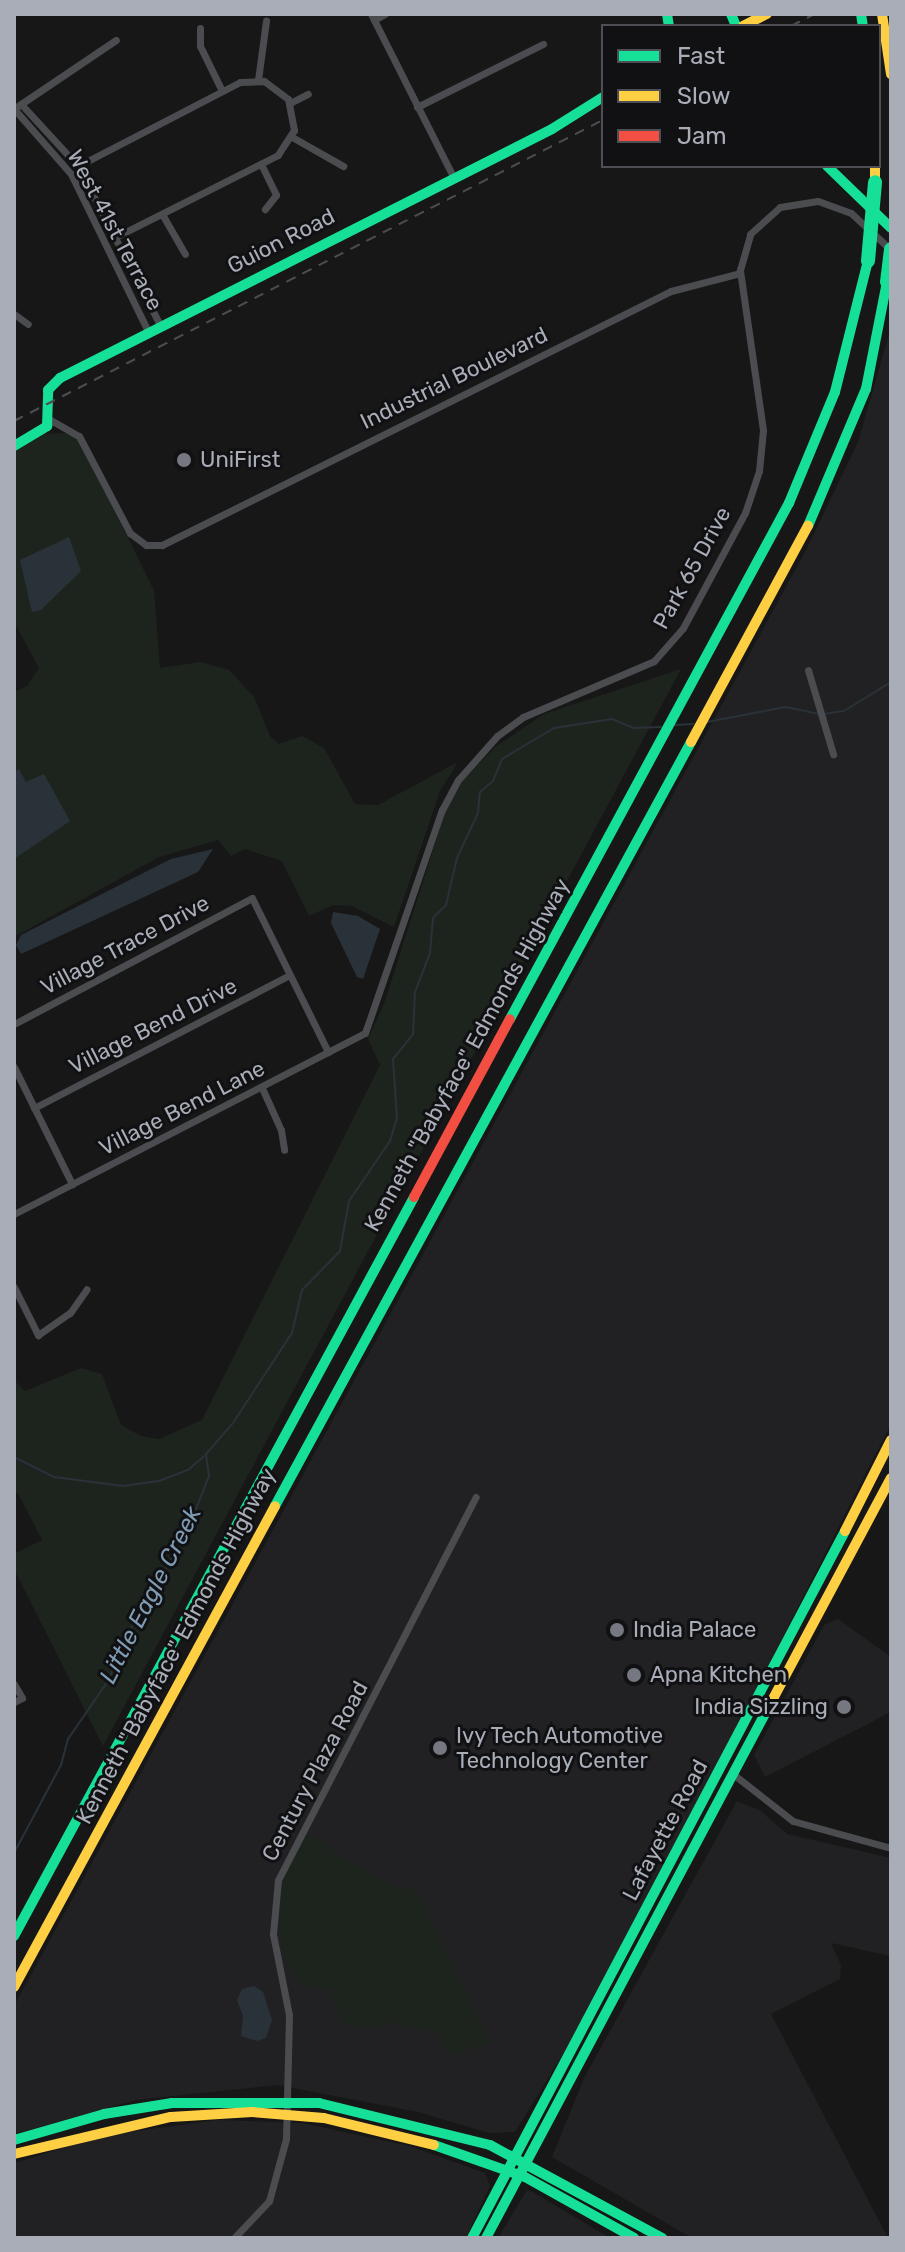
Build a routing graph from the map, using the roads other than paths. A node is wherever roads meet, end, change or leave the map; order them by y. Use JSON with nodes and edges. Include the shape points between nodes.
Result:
{"nodes":[{"id":1,"x":385,"y":14,"type":"edge"},
{"id":2,"x":767,"y":14,"type":"edge"},
{"id":3,"x":882,"y":14,"type":"edge"},
{"id":4,"x":372,"y":17,"type":"edge"},
{"id":5,"x":266,"y":21,"type":"dead end"},
{"id":6,"x":747,"y":24,"type":"edge"},
{"id":7,"x":200,"y":28,"type":"dead end"},
{"id":8,"x":116,"y":40,"type":"dead end"},
{"id":9,"x":543,"y":44,"type":"dead end"},
{"id":10,"x":891,"y":74,"type":"edge"},
{"id":11,"x":258,"y":80,"type":"junction"},
{"id":12,"x":222,"y":91,"type":"junction"},
{"id":13,"x":308,"y":94,"type":"dead end"},
{"id":14,"x":601,"y":98,"type":"edge"},
{"id":15,"x":290,"y":103,"type":"junction"},
{"id":16,"x":16,"y":106,"type":"edge"},
{"id":17,"x":417,"y":107,"type":"junction"},
{"id":18,"x":292,"y":137,"type":"junction"},
{"id":19,"x":261,"y":164,"type":"junction"},
{"id":20,"x":78,"y":166,"type":"junction"},
{"id":21,"x":343,"y":166,"type":"dead end"},
{"id":22,"x":829,"y":168,"type":"edge"},
{"id":23,"x":875,"y":168,"type":"edge"},
{"id":24,"x":454,"y":178,"type":"junction"},
{"id":25,"x":265,"y":209,"type":"dead end"},
{"id":26,"x":162,"y":214,"type":"junction"},
{"id":27,"x":891,"y":228,"type":"edge"},
{"id":28,"x":114,"y":238,"type":"junction"},
{"id":29,"x":891,"y":250,"type":"edge"},
{"id":30,"x":185,"y":254,"type":"dead end"},
{"id":31,"x":740,"y":273,"type":"junction"},
{"id":32,"x":14,"y":314,"type":"edge"},
{"id":33,"x":28,"y":324,"type":"dead end"},
{"id":34,"x":155,"y":330,"type":"junction"},
{"id":35,"x":49,"y":419,"type":"junction"},
{"id":36,"x":14,"y":446,"type":"edge"},
{"id":37,"x":808,"y":670,"type":"dead end"},
{"id":38,"x":833,"y":754,"type":"dead end"},
{"id":39,"x":289,"y":975,"type":"junction"},
{"id":40,"x":14,"y":1024,"type":"edge"},
{"id":41,"x":365,"y":1033,"type":"joint"},
{"id":42,"x":328,"y":1052,"type":"junction"},
{"id":43,"x":14,"y":1067,"type":"edge"},
{"id":44,"x":262,"y":1088,"type":"junction"},
{"id":45,"x":34,"y":1108,"type":"junction"},
{"id":46,"x":284,"y":1150,"type":"dead end"},
{"id":47,"x":72,"y":1184,"type":"junction"},
{"id":48,"x":14,"y":1214,"type":"edge"},
{"id":49,"x":14,"y":1287,"type":"edge"},
{"id":50,"x":87,"y":1289,"type":"dead end"},
{"id":51,"x":891,"y":1440,"type":"edge"},
{"id":52,"x":891,"y":1478,"type":"edge"},
{"id":53,"x":476,"y":1497,"type":"dead end"},
{"id":54,"x":14,"y":1684,"type":"edge"},
{"id":55,"x":14,"y":1702,"type":"edge"},
{"id":56,"x":729,"y":1771,"type":"junction"},
{"id":57,"x":891,"y":1848,"type":"edge"},
{"id":58,"x":14,"y":1936,"type":"edge"},
{"id":59,"x":14,"y":1987,"type":"edge"},
{"id":60,"x":288,"y":2107,"type":"junction"},
{"id":61,"x":14,"y":2140,"type":"edge"},
{"id":62,"x":14,"y":2154,"type":"edge"},
{"id":63,"x":518,"y":2166,"type":"junction"},
{"id":64,"x":234,"y":2238,"type":"edge"},
{"id":65,"x":472,"y":2238,"type":"edge"},
{"id":66,"x":486,"y":2238,"type":"edge"},
{"id":67,"x":634,"y":2238,"type":"edge"},
{"id":68,"x":662,"y":2238,"type":"edge"}],
"edges":[{"from":1,"to":4,"type":"street"},
{"from":2,"to":6,"type":"main road"},
{"from":3,"to":10,"type":"main road"},
{"from":4,"to":17,"type":"street"},
{"from":5,"to":11,"type":"street"},
{"from":7,"to":12,"type":"street","via":[[200,46]]},
{"from":8,"to":16,"type":"street"},
{"from":9,"to":17,"type":"street"},
{"from":11,"to":12,"type":"street"},
{"from":11,"to":15,"type":"street","via":[[279,89]]},
{"from":12,"to":20,"type":"street"},
{"from":13,"to":15,"type":"street"},
{"from":14,"to":24,"type":"main road","name":"Guion Road"},
{"from":15,"to":18,"type":"street"},
{"from":16,"to":20,"type":"street","name":"West 41st Terrace"},
{"from":16,"to":34,"type":"street","name":"West 41st Terrace","via":[[71,174]]},
{"from":17,"to":24,"type":"street"},
{"from":18,"to":19,"type":"street","via":[[278,155]]},
{"from":18,"to":21,"type":"street"},
{"from":19,"to":25,"type":"street","via":[[276,195]]},
{"from":19,"to":26,"type":"street"},
{"from":20,"to":28,"type":"street","name":"West 41st Terrace"},
{"from":22,"to":27,"type":"main road"},
{"from":23,"to":58,"type":"main road","name":"Kenneth \"Babyface\" Edmonds Highway","bridge":true,"via":[[868,261],[814,450],[696,684]]},
{"from":24,"to":34,"type":"main road","name":"Guion Road"},
{"from":26,"to":28,"type":"street"},
{"from":26,"to":30,"type":"street"},
{"from":28,"to":34,"type":"street","name":"West 41st Terrace"},
{"from":29,"to":31,"type":"street","via":[[845,209],[800,201],[774,210],[756,225],[743,250]]},
{"from":29,"to":59,"type":"main road","name":"Kenneth \"Babyface\" Edmonds Highway","bridge":true,"via":[[873,363],[843,453],[813,518]]},
{"from":31,"to":35,"type":"street","name":"Industrial Boulevard","via":[[671,291],[162,545],[146,545],[132,536],[82,440]]},
{"from":31,"to":41,"type":"street","name":"Park 65 Drive","via":[[763,430],[759,471],[745,513],[683,628],[654,661],[523,717],[497,736],[458,780],[442,810]]},
{"from":32,"to":33,"type":"street"},
{"from":34,"to":35,"type":"main road","name":"Guion Road","via":[[54,381],[47,395]]},
{"from":35,"to":36,"type":"main road","via":[[43,431]]},
{"from":37,"to":38,"type":"street"},
{"from":39,"to":40,"type":"street","name":"Village Trace Drive","via":[[252,898]]},
{"from":39,"to":42,"type":"street"},
{"from":39,"to":45,"type":"street","name":"Village Bend Drive"},
{"from":41,"to":42,"type":"street","name":"Village Bend Lane"},
{"from":42,"to":44,"type":"street","name":"Village Bend Lane"},
{"from":43,"to":45,"type":"street"},
{"from":44,"to":46,"type":"street"},
{"from":44,"to":47,"type":"street","name":"Village Bend Lane"},
{"from":45,"to":47,"type":"street"},
{"from":47,"to":48,"type":"street","name":"Village Bend Lane"},
{"from":49,"to":50,"type":"street","via":[[38,1335],[70,1313]]},
{"from":51,"to":56,"type":"main road","name":"Lafayette Road"},
{"from":52,"to":56,"type":"main road","name":"Lafayette Road"},
{"from":53,"to":60,"type":"street","name":"Century Plaza Road","via":[[276,1886],[272,1925],[289,2015]]},
{"from":54,"to":55,"type":"street","via":[[22,1698]]},
{"from":56,"to":57,"type":"street","via":[[793,1821]]},
{"from":56,"to":63,"type":"main road","name":"Lafayette Road"},
{"from":60,"to":61,"type":"main road","via":[[212,2099],[142,2107]]},
{"from":60,"to":62,"type":"main road","via":[[171,2117]]},
{"from":60,"to":63,"type":"main road","via":[[402,2120]]},
{"from":60,"to":64,"type":"street","name":"Century Plaza Road","via":[[273,2192],[259,2216]]},
{"from":63,"to":65,"type":"main road","name":"Lafayette Road"},
{"from":63,"to":66,"type":"main road","name":"Lafayette Road"},
{"from":63,"to":67,"type":"main road"},
{"from":63,"to":68,"type":"main road"}]}
